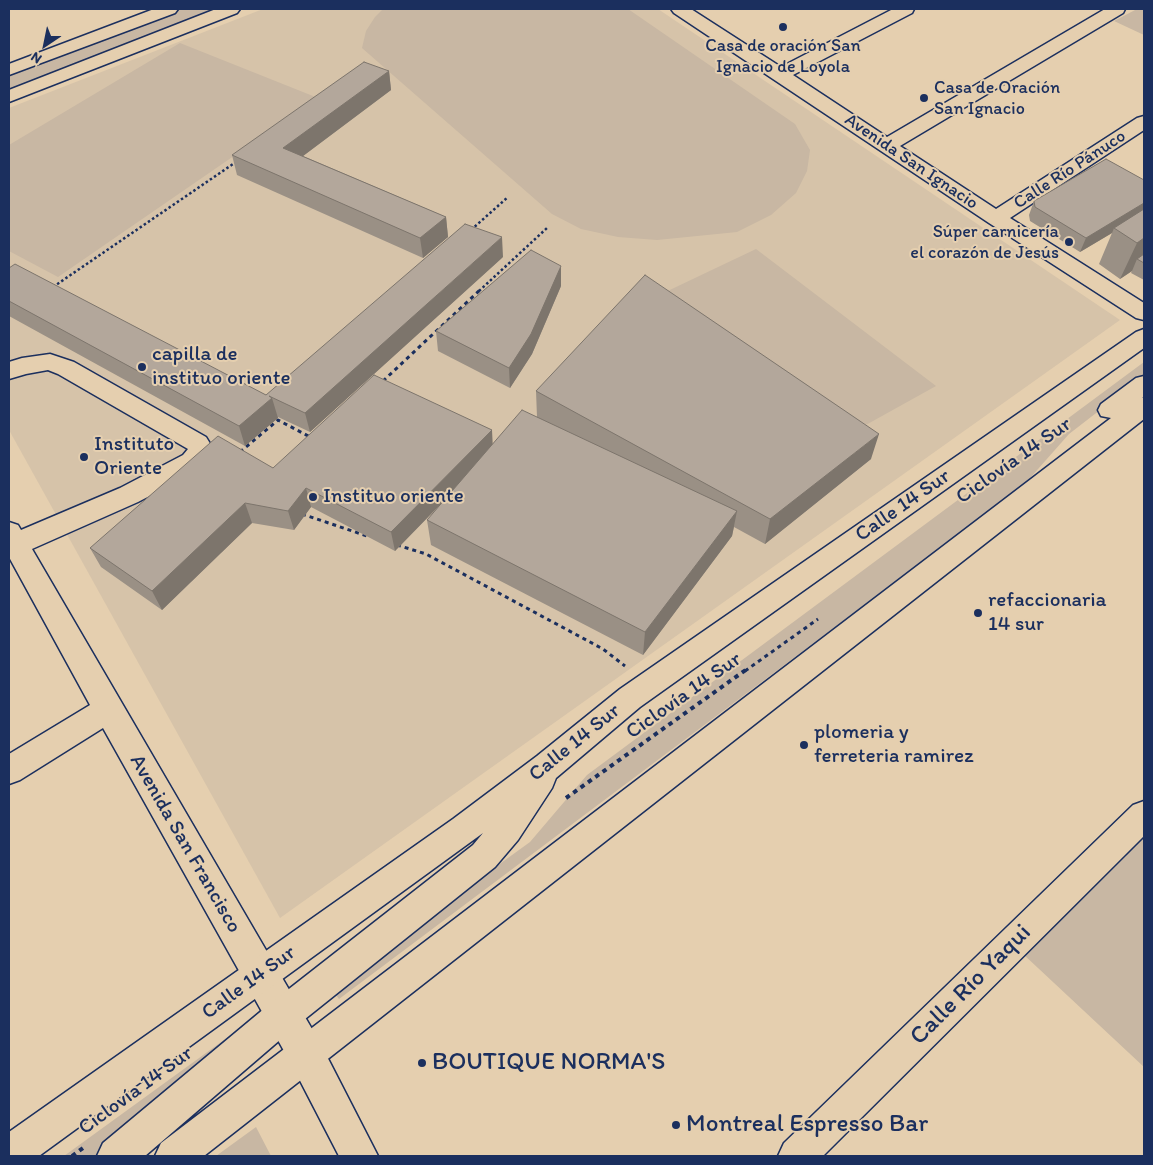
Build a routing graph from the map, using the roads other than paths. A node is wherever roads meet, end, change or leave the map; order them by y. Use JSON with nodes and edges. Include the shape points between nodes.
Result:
{"nodes":[{"id":1,"x":169,"y":9,"type":"edge"},
{"id":2,"x":231,"y":9,"type":"edge"},
{"id":3,"x":906,"y":9,"type":"edge"},
{"id":4,"x":1117,"y":9,"type":"edge"},
{"id":5,"x":694,"y":12,"type":"edge"},
{"id":6,"x":9,"y":70,"type":"edge"},
{"id":7,"x":780,"y":75,"type":"junction"},
{"id":8,"x":9,"y":96,"type":"edge"},
{"id":9,"x":1144,"y":122,"type":"edge"},
{"id":10,"x":887,"y":145,"type":"junction"},
{"id":11,"x":996,"y":218,"type":"junction"},
{"id":12,"x":1144,"y":313,"type":"edge"},
{"id":13,"x":1144,"y":337,"type":"edge"},
{"id":14,"x":9,"y":371,"type":"edge"},
{"id":15,"x":1144,"y":384,"type":"edge"},
{"id":16,"x":1144,"y":406,"type":"edge"},
{"id":17,"x":1084,"y":451,"type":"junction"},
{"id":18,"x":11,"y":541,"type":"edge"},
{"id":19,"x":108,"y":710,"type":"junction"},
{"id":20,"x":548,"y":766,"type":"junction"},
{"id":21,"x":9,"y":770,"type":"edge"},
{"id":22,"x":1144,"y":815,"type":"edge"},
{"id":23,"x":260,"y":975,"type":"junction"},
{"id":24,"x":283,"y":1015,"type":"junction"},
{"id":25,"x":306,"y":1054,"type":"junction"},
{"id":26,"x":102,"y":1150,"type":"edge"},
{"id":27,"x":9,"y":1155,"type":"edge"},
{"id":28,"x":174,"y":1156,"type":"edge"},
{"id":29,"x":359,"y":1156,"type":"edge"},
{"id":30,"x":797,"y":1156,"type":"edge"}],
"edges":[{"from":1,"to":6,"type":"main road"},
{"from":2,"to":8,"type":"main road"},
{"from":3,"to":7,"type":"main road"},
{"from":4,"to":10,"type":"main road"},
{"from":5,"to":7,"type":"main road","name":"Avenida San Ignacio"},
{"from":7,"to":10,"type":"main road","name":"Avenida San Ignacio"},
{"from":9,"to":11,"type":"main road","name":"Calle Río Pánuco"},
{"from":10,"to":11,"type":"main road","name":"Avenida San Ignacio"},
{"from":11,"to":12,"type":"main road","name":"Avenida San Ignacio"},
{"from":13,"to":20,"type":"main road","name":"Calle 14 Sur","via":[[649,684]]},
{"from":14,"to":18,"type":"main road","via":[[50,362],[66,368],[197,443],[201,450],[192,462],[129,495]]},
{"from":15,"to":17,"type":"main road","via":[[1108,412]]},
{"from":16,"to":17,"type":"main road"},
{"from":17,"to":25,"type":"main road"},
{"from":18,"to":19,"type":"main road","name":"Avenida San Francisco"},
{"from":19,"to":21,"type":"main road"},
{"from":19,"to":23,"type":"main road","name":"Avenida San Francisco"},
{"from":20,"to":23,"type":"main road","name":"Calle 14 Sur"},
{"from":20,"to":24,"type":"main road","via":[[522,810],[484,856]]},
{"from":22,"to":30,"type":"main road","name":"Calle Río Yaqui"},
{"from":23,"to":24,"type":"main road","name":"Avenida San Francisco"},
{"from":23,"to":27,"type":"main road","name":"Calle 14 Sur"},
{"from":24,"to":25,"type":"main road","name":"Avenida San Francisco"},
{"from":24,"to":26,"type":"main road"},
{"from":25,"to":28,"type":"main road"},
{"from":25,"to":29,"type":"main road","name":"Avenida San Francisco"}]}
